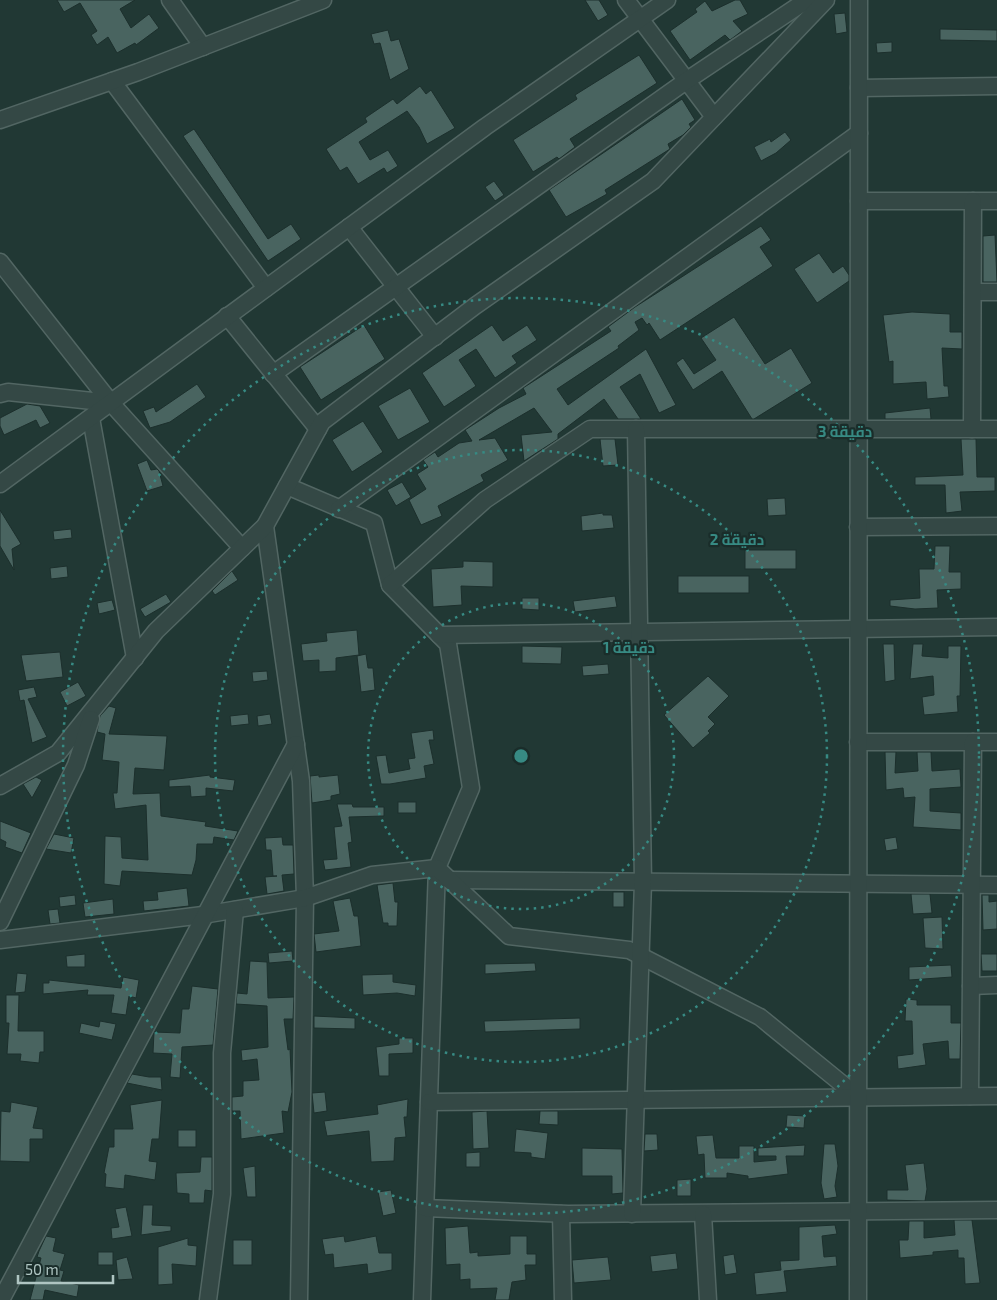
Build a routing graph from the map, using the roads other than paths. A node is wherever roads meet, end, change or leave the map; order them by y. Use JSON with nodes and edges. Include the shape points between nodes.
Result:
{"nodes":[{"id":1,"x":170,"y":0,"type":"edge"},
{"id":2,"x":323,"y":0,"type":"edge"},
{"id":3,"x":626,"y":0,"type":"edge"},
{"id":4,"x":667,"y":0,"type":"edge"},
{"id":5,"x":807,"y":0,"type":"edge"},
{"id":6,"x":826,"y":0,"type":"edge"},
{"id":7,"x":859,"y":0,"type":"edge"},
{"id":8,"x":640,"y":19,"type":"junction"},
{"id":9,"x":203,"y":47,"type":"junction"},
{"id":10,"x":112,"y":81,"type":"junction"},
{"id":11,"x":686,"y":81,"type":"junction"},
{"id":12,"x":997,"y":86,"type":"edge"},
{"id":13,"x":859,"y":88,"type":"junction"},
{"id":14,"x":714,"y":118,"type":"junction"},
{"id":15,"x":0,"y":120,"type":"edge"},
{"id":16,"x":859,"y":133,"type":"junction"},
{"id":17,"x":859,"y":201,"type":"junction"},
{"id":18,"x":973,"y":201,"type":"junction"},
{"id":19,"x":997,"y":201,"type":"edge"},
{"id":20,"x":349,"y":227,"type":"junction"},
{"id":21,"x":0,"y":262,"type":"edge"},
{"id":22,"x":396,"y":287,"type":"junction"},
{"id":23,"x":266,"y":288,"type":"junction"},
{"id":24,"x":972,"y":292,"type":"junction"},
{"id":25,"x":997,"y":292,"type":"edge"},
{"id":26,"x":227,"y":316,"type":"junction"},
{"id":27,"x":434,"y":337,"type":"junction"},
{"id":28,"x":273,"y":374,"type":"junction"},
{"id":29,"x":0,"y":394,"type":"edge"},
{"id":30,"x":111,"y":403,"type":"junction"},
{"id":31,"x":91,"y":418,"type":"junction"},
{"id":32,"x":318,"y":429,"type":"junction"},
{"id":33,"x":636,"y":429,"type":"junction"},
{"id":34,"x":858,"y":429,"type":"junction"},
{"id":35,"x":972,"y":429,"type":"junction"},
{"id":36,"x":997,"y":429,"type":"edge"},
{"id":37,"x":0,"y":484,"type":"edge"},
{"id":38,"x":286,"y":486,"type":"junction"},
{"id":39,"x":339,"y":509,"type":"junction"},
{"id":40,"x":264,"y":526,"type":"junction"},
{"id":41,"x":858,"y":526,"type":"junction"},
{"id":42,"x":997,"y":526,"type":"edge"},
{"id":43,"x":242,"y":548,"type":"junction"},
{"id":44,"x":390,"y":585,"type":"junction"},
{"id":45,"x":858,"y":627,"type":"junction"},
{"id":46,"x":997,"y":627,"type":"edge"},
{"id":47,"x":639,"y":631,"type":"junction"},
{"id":48,"x":439,"y":635,"type":"junction"},
{"id":49,"x":135,"y":658,"type":"junction"},
{"id":50,"x":94,"y":708,"type":"junction"},
{"id":51,"x":858,"y":742,"type":"junction"},
{"id":52,"x":973,"y":742,"type":"junction"},
{"id":53,"x":997,"y":742,"type":"edge"},
{"id":54,"x":296,"y":744,"type":"junction"},
{"id":55,"x":0,"y":786,"type":"edge"},
{"id":56,"x":443,"y":874,"type":"junction"},
{"id":57,"x":643,"y":882,"type":"junction"},
{"id":58,"x":858,"y":885,"type":"junction"},
{"id":59,"x":972,"y":885,"type":"junction"},
{"id":60,"x":997,"y":885,"type":"edge"},
{"id":61,"x":305,"y":898,"type":"junction"},
{"id":62,"x":235,"y":910,"type":"junction"},
{"id":63,"x":204,"y":915,"type":"junction"},
{"id":64,"x":0,"y":922,"type":"edge"},
{"id":65,"x":0,"y":940,"type":"edge"},
{"id":66,"x":640,"y":956,"type":"junction"},
{"id":67,"x":997,"y":985,"type":"edge"},
{"id":68,"x":971,"y":986,"type":"junction"},
{"id":69,"x":857,"y":1096,"type":"junction"},
{"id":70,"x":970,"y":1096,"type":"junction"},
{"id":71,"x":997,"y":1096,"type":"edge"},
{"id":72,"x":636,"y":1099,"type":"junction"},
{"id":73,"x":429,"y":1102,"type":"junction"},
{"id":74,"x":426,"y":1208,"type":"junction"},
{"id":75,"x":997,"y":1210,"type":"edge"},
{"id":76,"x":860,"y":1213,"type":"junction"},
{"id":77,"x":561,"y":1214,"type":"junction"},
{"id":78,"x":632,"y":1214,"type":"junction"},
{"id":79,"x":703,"y":1214,"type":"junction"},
{"id":80,"x":1,"y":1300,"type":"edge"},
{"id":81,"x":208,"y":1300,"type":"edge"},
{"id":82,"x":299,"y":1300,"type":"edge"},
{"id":83,"x":422,"y":1300,"type":"edge"},
{"id":84,"x":563,"y":1300,"type":"edge"},
{"id":85,"x":708,"y":1300,"type":"edge"},
{"id":86,"x":858,"y":1300,"type":"edge"}],
"edges":[{"from":1,"to":9,"type":"street"},
{"from":2,"to":9,"type":"street"},
{"from":3,"to":8,"type":"street"},
{"from":4,"to":8,"type":"street"},
{"from":5,"to":11,"type":"street"},
{"from":6,"to":14,"type":"street"},
{"from":7,"to":13,"type":"street"},
{"from":8,"to":11,"type":"street"},
{"from":8,"to":20,"type":"street"},
{"from":9,"to":10,"type":"street"},
{"from":10,"to":15,"type":"street"},
{"from":10,"to":23,"type":"street"},
{"from":11,"to":14,"type":"street"},
{"from":11,"to":22,"type":"street"},
{"from":12,"to":13,"type":"street"},
{"from":13,"to":16,"type":"street"},
{"from":14,"to":27,"type":"street","via":[[654,181]]},
{"from":16,"to":17,"type":"street"},
{"from":16,"to":39,"type":"street"},
{"from":17,"to":18,"type":"street"},
{"from":17,"to":34,"type":"street"},
{"from":18,"to":19,"type":"street"},
{"from":18,"to":24,"type":"street"},
{"from":20,"to":22,"type":"street"},
{"from":20,"to":23,"type":"street"},
{"from":21,"to":30,"type":"street"},
{"from":22,"to":27,"type":"street"},
{"from":22,"to":28,"type":"street"},
{"from":23,"to":26,"type":"street"},
{"from":24,"to":25,"type":"street"},
{"from":24,"to":35,"type":"street"},
{"from":26,"to":28,"type":"street"},
{"from":26,"to":30,"type":"street"},
{"from":27,"to":32,"type":"street","via":[[322,422]]},
{"from":28,"to":32,"type":"street"},
{"from":29,"to":30,"type":"street","via":[[8,392]]},
{"from":30,"to":31,"type":"street"},
{"from":30,"to":43,"type":"street"},
{"from":31,"to":37,"type":"street"},
{"from":31,"to":49,"type":"street"},
{"from":32,"to":38,"type":"street"},
{"from":33,"to":34,"type":"street"},
{"from":33,"to":44,"type":"street","via":[[590,429],[485,500]]},
{"from":33,"to":47,"type":"street"},
{"from":34,"to":35,"type":"street"},
{"from":34,"to":41,"type":"street"},
{"from":35,"to":36,"type":"street"},
{"from":38,"to":39,"type":"street"},
{"from":38,"to":40,"type":"street"},
{"from":39,"to":44,"type":"street","via":[[374,523]]},
{"from":40,"to":43,"type":"street"},
{"from":40,"to":54,"type":"street"},
{"from":41,"to":42,"type":"street"},
{"from":41,"to":45,"type":"street"},
{"from":43,"to":49,"type":"street","via":[[156,631]]},
{"from":44,"to":48,"type":"street"},
{"from":45,"to":46,"type":"street"},
{"from":45,"to":47,"type":"street"},
{"from":45,"to":51,"type":"street"},
{"from":47,"to":48,"type":"street"},
{"from":47,"to":57,"type":"street"},
{"from":48,"to":56,"type":"street","via":[[448,644],[471,788]]},
{"from":49,"to":50,"type":"street"},
{"from":50,"to":55,"type":"street","via":[[58,753]]},
{"from":50,"to":64,"type":"street","via":[[76,765]]},
{"from":51,"to":52,"type":"street"},
{"from":51,"to":58,"type":"street"},
{"from":52,"to":53,"type":"street"},
{"from":52,"to":59,"type":"street"},
{"from":54,"to":61,"type":"street","via":[[301,781]]},
{"from":54,"to":63,"type":"street"},
{"from":56,"to":57,"type":"street"},
{"from":56,"to":61,"type":"street","via":[[372,874]]},
{"from":56,"to":66,"type":"street","via":[[509,936],[629,950]]},
{"from":56,"to":73,"type":"street"},
{"from":57,"to":58,"type":"street"},
{"from":57,"to":66,"type":"street"},
{"from":58,"to":59,"type":"street"},
{"from":58,"to":69,"type":"street"},
{"from":59,"to":60,"type":"street"},
{"from":59,"to":68,"type":"street"},
{"from":61,"to":62,"type":"street"},
{"from":61,"to":82,"type":"street"},
{"from":62,"to":63,"type":"street"},
{"from":62,"to":81,"type":"street","via":[[222,1053],[222,1194]]},
{"from":63,"to":65,"type":"street"},
{"from":63,"to":80,"type":"street"},
{"from":66,"to":69,"type":"street","via":[[760,1017]]},
{"from":66,"to":72,"type":"street"},
{"from":67,"to":68,"type":"street"},
{"from":68,"to":70,"type":"street"},
{"from":69,"to":70,"type":"street"},
{"from":69,"to":72,"type":"street"},
{"from":69,"to":76,"type":"street"},
{"from":70,"to":71,"type":"street"},
{"from":72,"to":73,"type":"street"},
{"from":72,"to":78,"type":"street"},
{"from":73,"to":74,"type":"street"},
{"from":74,"to":77,"type":"street"},
{"from":74,"to":83,"type":"street"},
{"from":75,"to":76,"type":"street"},
{"from":76,"to":79,"type":"street"},
{"from":76,"to":86,"type":"street"},
{"from":77,"to":78,"type":"street"},
{"from":77,"to":84,"type":"street"},
{"from":78,"to":79,"type":"street"},
{"from":79,"to":85,"type":"street"}]}
